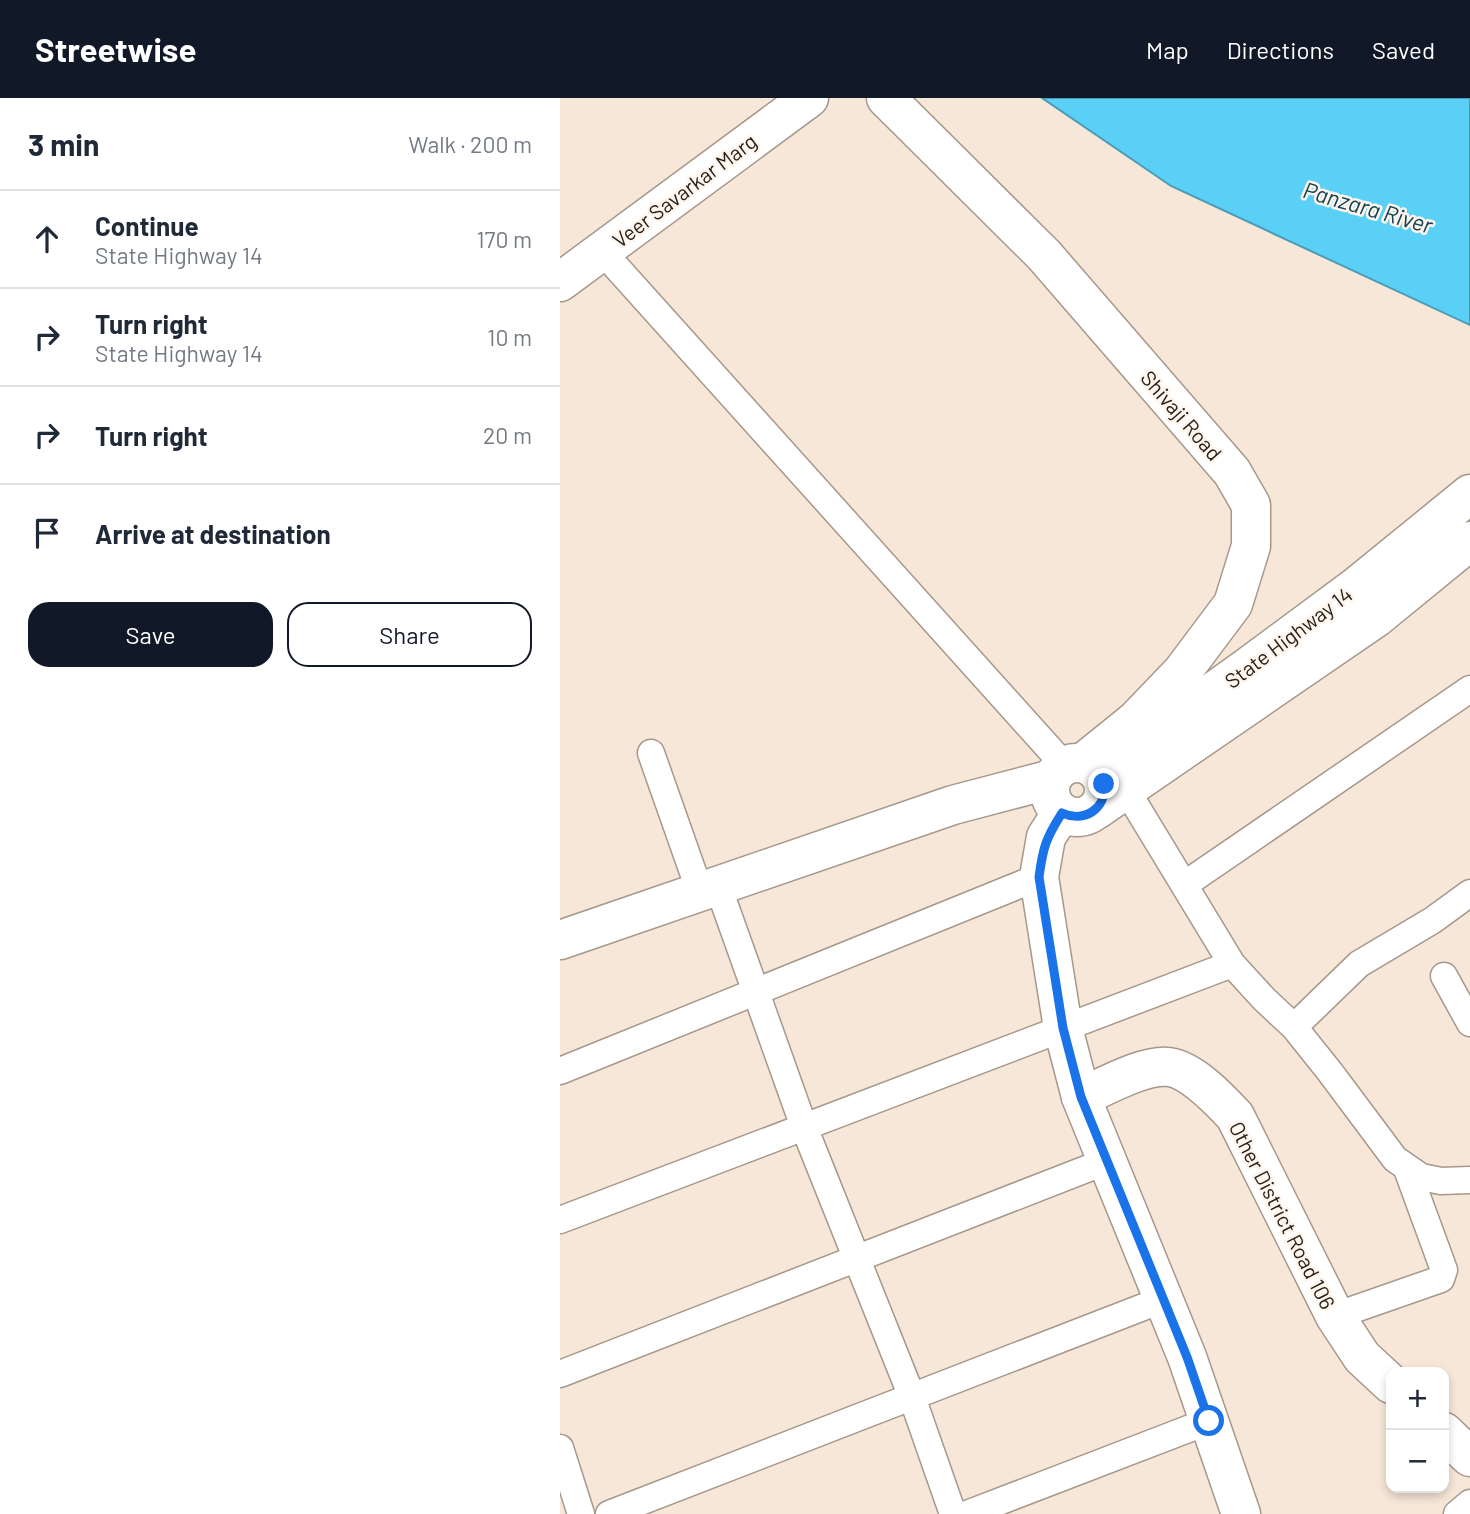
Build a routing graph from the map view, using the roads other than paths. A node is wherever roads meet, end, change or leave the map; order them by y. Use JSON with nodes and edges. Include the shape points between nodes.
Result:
{"nodes":[{"id":1,"x":809,"y":98,"type":"edge"},
{"id":2,"x":886,"y":98,"type":"edge"},
{"id":3,"x":602,"y":251,"type":"junction"},
{"id":4,"x":560,"y":282,"type":"edge"},
{"id":5,"x":1470,"y":494,"type":"edge"},
{"id":6,"x":1470,"y":541,"type":"edge"},
{"id":7,"x":1470,"y":689,"type":"edge"},
{"id":8,"x":651,"y":753,"type":"dead end"},
{"id":9,"x":1083,"y":785,"type":"junction"},
{"id":10,"x":1039,"y":877,"type":"junction"},
{"id":11,"x":1184,"y":885,"type":"junction"},
{"id":12,"x":709,"y":889,"type":"junction"},
{"id":13,"x":1470,"y":894,"type":"edge"},
{"id":14,"x":560,"y":940,"type":"edge"},
{"id":15,"x":1232,"y":964,"type":"junction"},
{"id":16,"x":1444,"y":976,"type":"dead end"},
{"id":17,"x":755,"y":992,"type":"junction"},
{"id":18,"x":1470,"y":1023,"type":"edge"},
{"id":19,"x":1294,"y":1027,"type":"junction"},
{"id":20,"x":1063,"y":1028,"type":"junction"},
{"id":21,"x":560,"y":1071,"type":"edge"},
{"id":22,"x":1081,"y":1097,"type":"junction"},
{"id":23,"x":804,"y":1127,"type":"junction"},
{"id":24,"x":1107,"y":1161,"type":"junction"},
{"id":25,"x":1407,"y":1169,"type":"junction"},
{"id":26,"x":1470,"y":1180,"type":"edge"},
{"id":27,"x":560,"y":1220,"type":"edge"},
{"id":28,"x":858,"y":1258,"type":"junction"},
{"id":29,"x":1164,"y":1299,"type":"junction"},
{"id":30,"x":1335,"y":1317,"type":"junction"},
{"id":31,"x":560,"y":1374,"type":"edge"},
{"id":32,"x":1386,"y":1379,"type":"edge"},
{"id":33,"x":912,"y":1397,"type":"junction"},
{"id":34,"x":1209,"y":1421,"type":"junction"},
{"id":35,"x":1449,"y":1438,"type":"edge"},
{"id":36,"x":560,"y":1448,"type":"edge"},
{"id":37,"x":1470,"y":1457,"type":"edge"},
{"id":38,"x":1470,"y":1503,"type":"edge"},
{"id":39,"x":581,"y":1514,"type":"edge"},
{"id":40,"x":610,"y":1514,"type":"edge"},
{"id":41,"x":953,"y":1514,"type":"edge"},
{"id":42,"x":967,"y":1514,"type":"edge"},
{"id":43,"x":1241,"y":1514,"type":"edge"},
{"id":44,"x":1457,"y":1514,"type":"edge"}],
"edges":[{"from":1,"to":3,"type":"main road","name":"Veer Savarkar Marg"},
{"from":2,"to":9,"type":"main road","name":"Shivaji Road","via":[[1044,255],[1232,472],[1251,505],[1251,546],[1233,604],[1173,682]]},
{"from":3,"to":4,"type":"main road","name":"Veer Savarkar Marg"},
{"from":3,"to":9,"type":"street"},
{"from":5,"to":9,"type":"main road","name":"State Highway 14","via":[[1357,586]]},
{"from":6,"to":9,"type":"main road","name":"State Highway 14","via":[[1377,617]]},
{"from":7,"to":11,"type":"street"},
{"from":8,"to":12,"type":"street"},
{"from":9,"to":10,"type":"main road","name":"State Highway 14","via":[[1046,837]]},
{"from":9,"to":11,"type":"street"},
{"from":9,"to":12,"type":"main road","via":[[953,805]]},
{"from":10,"to":17,"type":"street"},
{"from":10,"to":20,"type":"main road","name":"State Highway 14"},
{"from":11,"to":15,"type":"street"},
{"from":12,"to":14,"type":"main road"},
{"from":12,"to":17,"type":"street"},
{"from":13,"to":19,"type":"street","via":[[1359,964]]},
{"from":15,"to":19,"type":"street"},
{"from":15,"to":20,"type":"street"},
{"from":16,"to":18,"type":"street"},
{"from":17,"to":21,"type":"street"},
{"from":17,"to":23,"type":"street"},
{"from":19,"to":25,"type":"street"},
{"from":20,"to":22,"type":"main road","name":"State Highway 14"},
{"from":20,"to":23,"type":"street"},
{"from":22,"to":24,"type":"main road","name":"State Highway 14"},
{"from":22,"to":30,"type":"main road","name":"Other District Road 106","via":[[1150,1068],[1171,1067],[1215,1095],[1235,1116]]},
{"from":23,"to":27,"type":"street"},
{"from":23,"to":28,"type":"street"},
{"from":24,"to":28,"type":"street"},
{"from":24,"to":29,"type":"main road","name":"State Highway 14"},
{"from":25,"to":26,"type":"street","via":[[1441,1181]]},
{"from":25,"to":30,"type":"street","via":[[1444,1275]]},
{"from":28,"to":31,"type":"street"},
{"from":28,"to":33,"type":"street"},
{"from":29,"to":33,"type":"street"},
{"from":29,"to":34,"type":"main road","name":"State Highway 14"},
{"from":30,"to":32,"type":"main road","name":"Other District Road 106","via":[[1362,1357]]},
{"from":33,"to":40,"type":"street"},
{"from":33,"to":41,"type":"street"},
{"from":34,"to":42,"type":"street"},
{"from":34,"to":43,"type":"main road","name":"State Highway 14"},
{"from":35,"to":37,"type":"main road"},
{"from":36,"to":39,"type":"street"},
{"from":38,"to":44,"type":"street"}]}
